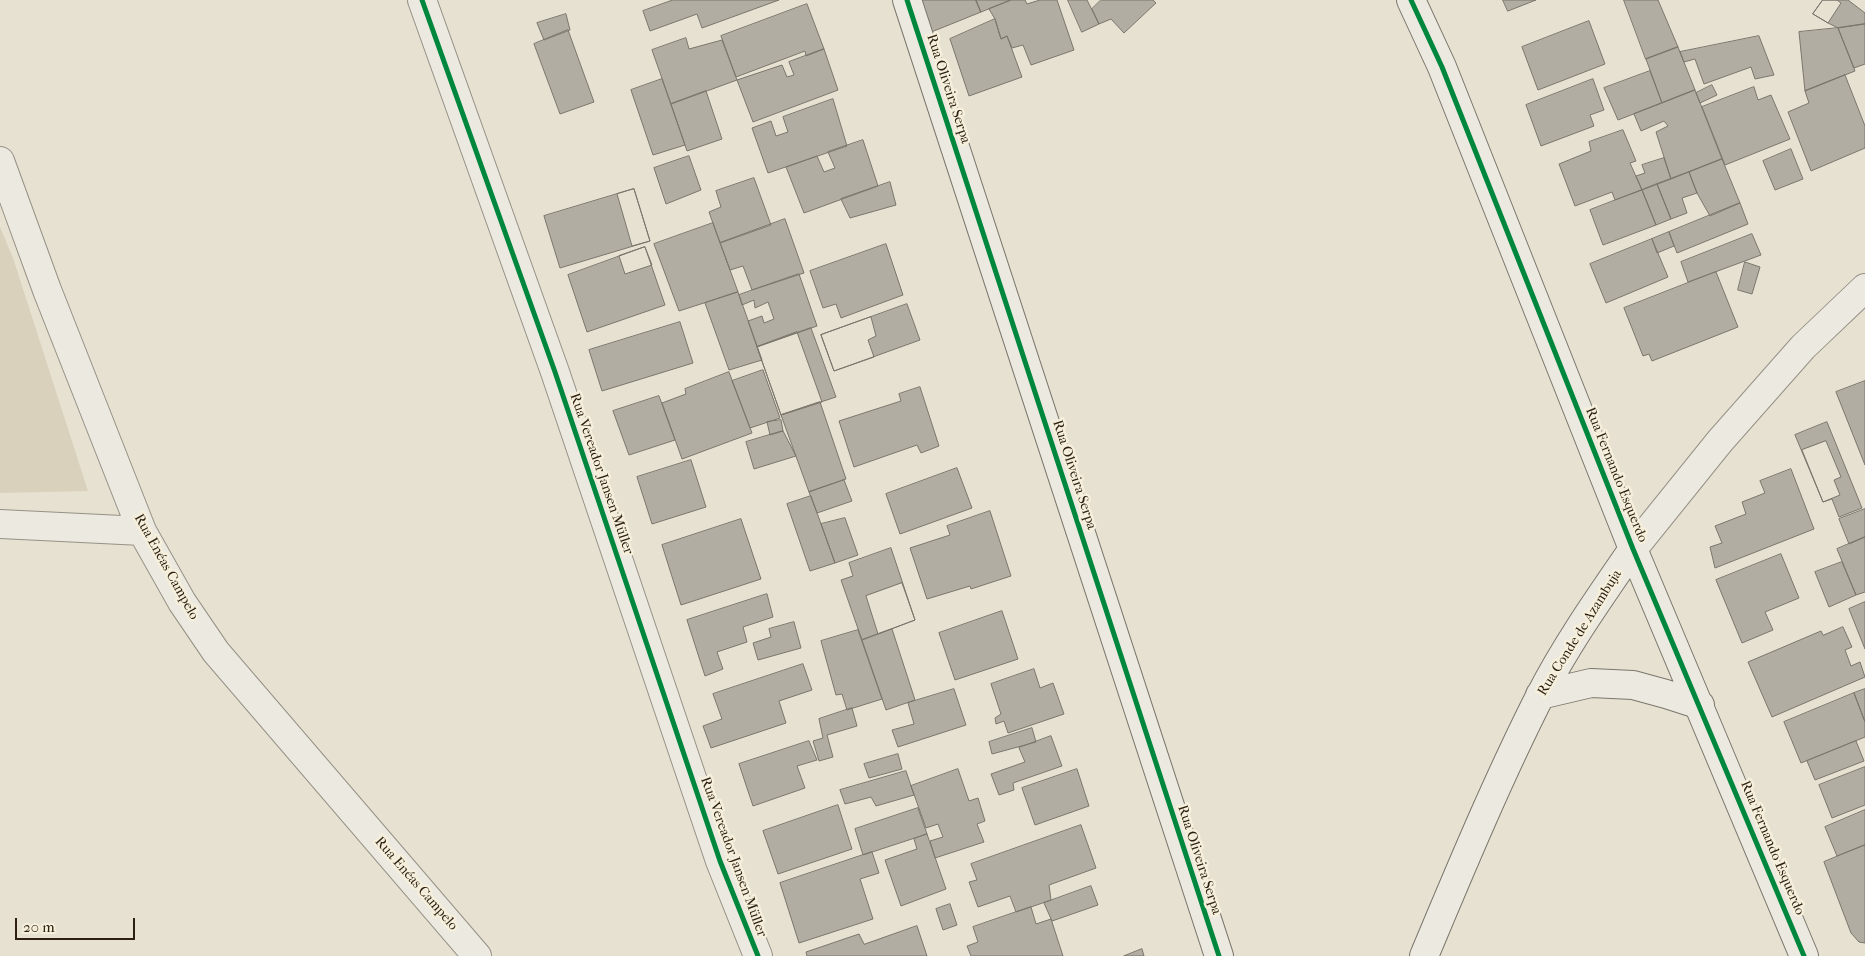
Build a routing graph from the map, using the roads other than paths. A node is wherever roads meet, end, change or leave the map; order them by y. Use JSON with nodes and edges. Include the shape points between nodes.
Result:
{"nodes":[{"id":1,"x":422,"y":0,"type":"edge"},
{"id":2,"x":907,"y":0,"type":"edge"},
{"id":3,"x":1411,"y":0,"type":"edge"},
{"id":4,"x":0,"y":161,"type":"edge"},
{"id":5,"x":1865,"y":288,"type":"edge"},
{"id":6,"x":0,"y":524,"type":"edge"},
{"id":7,"x":142,"y":531,"type":"junction"},
{"id":8,"x":1633,"y":549,"type":"junction"},
{"id":9,"x":1540,"y":695,"type":"junction"},
{"id":10,"x":1700,"y":705,"type":"junction"},
{"id":11,"x":477,"y":956,"type":"edge"},
{"id":12,"x":758,"y":956,"type":"edge"},
{"id":13,"x":1219,"y":956,"type":"edge"},
{"id":14,"x":1424,"y":956,"type":"edge"},
{"id":15,"x":1804,"y":956,"type":"edge"}],
"edges":[{"from":1,"to":12,"type":"street","name":"Rua Vereador Jansen Müller","via":[[554,372],[720,860]]},
{"from":2,"to":13,"type":"street","name":"Rua Oliveira Serpa"},
{"from":3,"to":8,"type":"street","name":"Rua Fernando Esquerdo","via":[[1446,76]]},
{"from":4,"to":7,"type":"street","name":"Rua Enéas Campelo"},
{"from":5,"to":8,"type":"street","name":"Rua Conde de Azambuja","via":[[1803,347],[1726,434]]},
{"from":6,"to":7,"type":"street"},
{"from":7,"to":11,"type":"street","name":"Rua Enéas Campelo","via":[[182,602],[216,652]]},
{"from":8,"to":9,"type":"street","name":"Rua Conde de Azambuja","via":[[1584,621]]},
{"from":8,"to":10,"type":"street","name":"Rua Fernando Esquerdo"},
{"from":9,"to":10,"type":"street","via":[[1591,684],[1633,685]]},
{"from":9,"to":14,"type":"street","name":"Rua Conde de Azambuja","via":[[1473,839]]},
{"from":10,"to":15,"type":"street","name":"Rua Fernando Esquerdo"}]}
